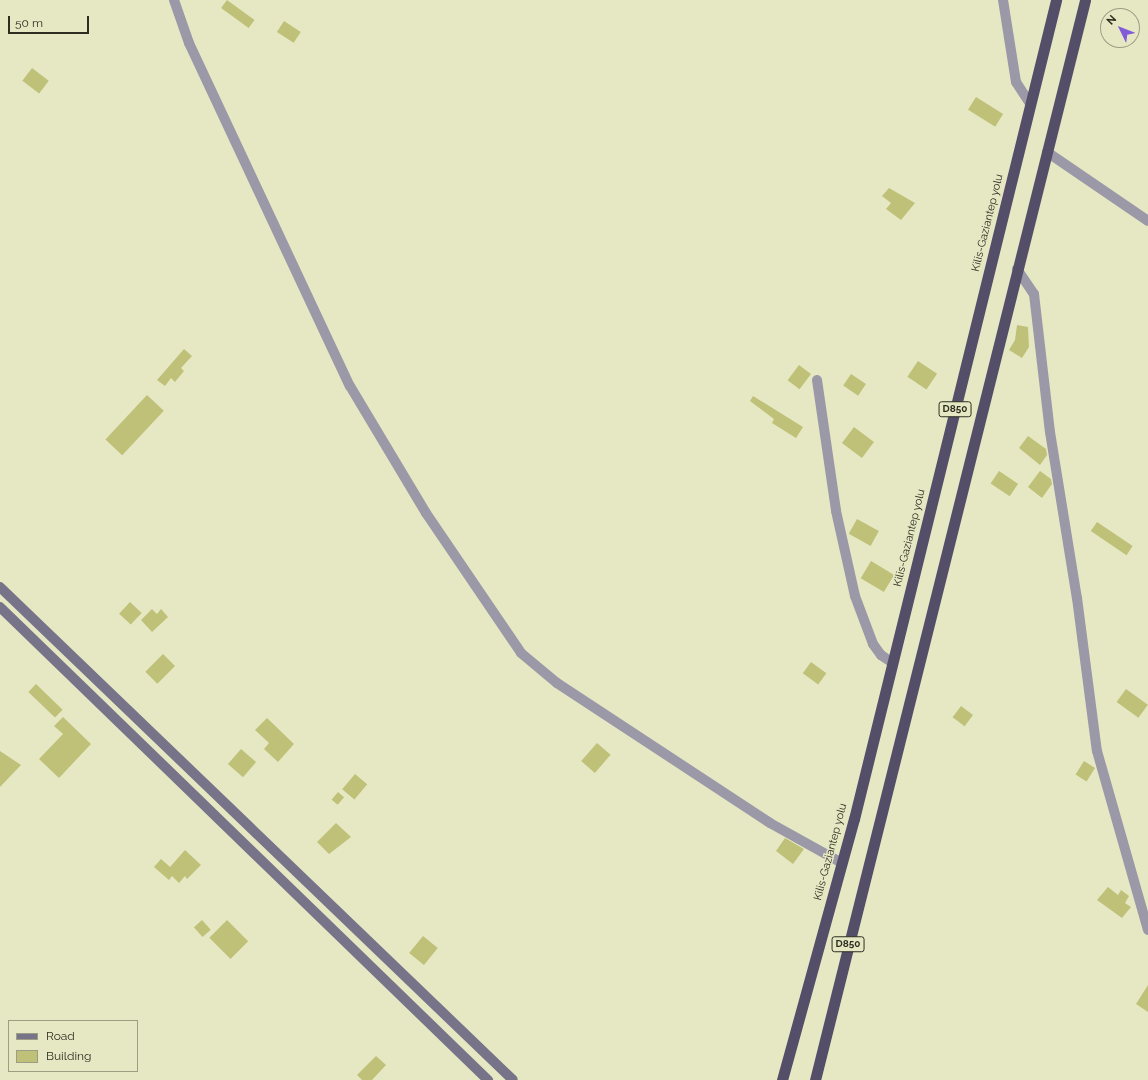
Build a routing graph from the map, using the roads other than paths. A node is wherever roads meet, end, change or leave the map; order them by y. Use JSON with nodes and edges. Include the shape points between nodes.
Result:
{"nodes":[{"id":1,"x":174,"y":0,"type":"edge"},
{"id":2,"x":1003,"y":0,"type":"edge"},
{"id":3,"x":1056,"y":0,"type":"edge"},
{"id":4,"x":1085,"y":0,"type":"edge"},
{"id":5,"x":1031,"y":105,"type":"junction"},
{"id":6,"x":1047,"y":152,"type":"junction"},
{"id":7,"x":1148,"y":220,"type":"edge"},
{"id":8,"x":1017,"y":269,"type":"junction"},
{"id":9,"x":817,"y":380,"type":"dead end"},
{"id":10,"x":0,"y":587,"type":"edge"},
{"id":11,"x":0,"y":607,"type":"edge"},
{"id":12,"x":893,"y":663,"type":"junction"},
{"id":13,"x":842,"y":863,"type":"junction"},
{"id":14,"x":1148,"y":930,"type":"edge"},
{"id":15,"x":488,"y":1080,"type":"edge"},
{"id":16,"x":513,"y":1080,"type":"edge"},
{"id":17,"x":782,"y":1080,"type":"edge"},
{"id":18,"x":815,"y":1080,"type":"edge"}],
"edges":[{"from":1,"to":13,"type":"street","via":[[189,43],[350,386],[431,520],[521,652],[557,682],[770,823]]},
{"from":2,"to":5,"type":"street","via":[[1016,82]]},
{"from":3,"to":5,"type":"highway","name":"Kilis-Gaziantep yolu","number":"D850"},
{"from":4,"to":6,"type":"highway","number":"D850"},
{"from":5,"to":12,"type":"highway","name":"Kilis-Gaziantep yolu","number":"D850"},
{"from":6,"to":7,"type":"street"},
{"from":6,"to":8,"type":"highway","number":"D850"},
{"from":8,"to":14,"type":"street","via":[[1034,294],[1050,432],[1077,598],[1097,751]]},
{"from":8,"to":18,"type":"highway","number":"D850"},
{"from":9,"to":12,"type":"street","via":[[836,511],[856,596],[873,644],[881,655]]},
{"from":10,"to":16,"type":"main road"},
{"from":11,"to":15,"type":"main road"},
{"from":12,"to":13,"type":"highway","name":"Kilis-Gaziantep yolu","number":"D850"},
{"from":13,"to":17,"type":"highway","name":"Kilis-Gaziantep yolu","number":"D850"}]}
